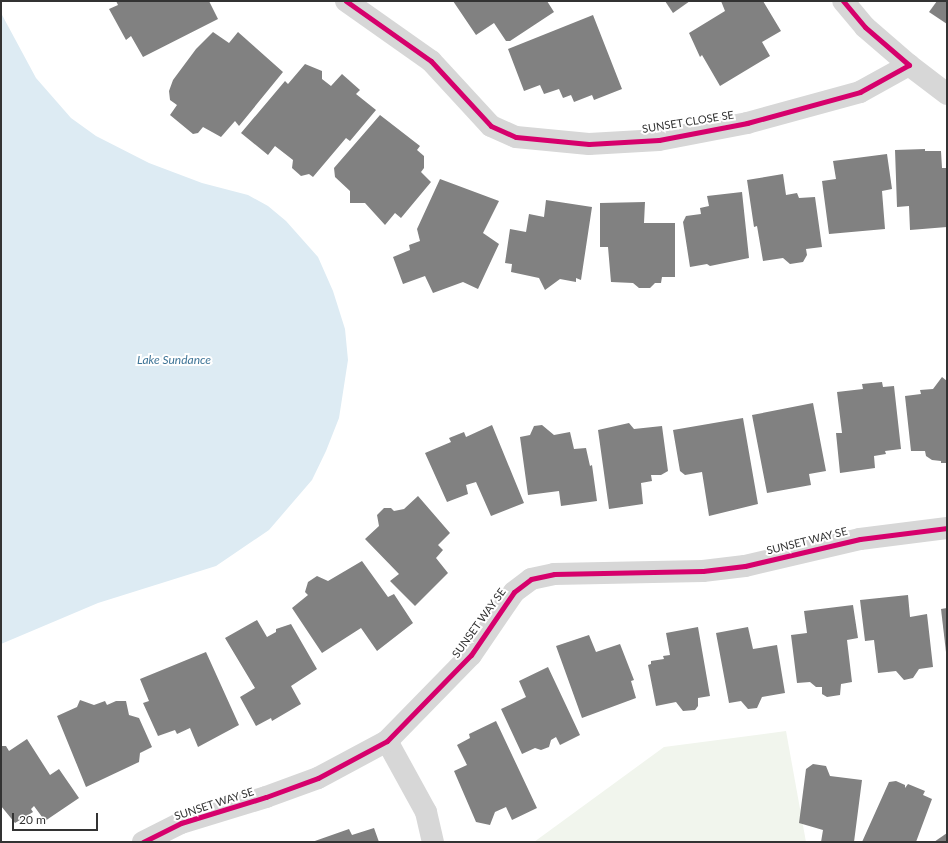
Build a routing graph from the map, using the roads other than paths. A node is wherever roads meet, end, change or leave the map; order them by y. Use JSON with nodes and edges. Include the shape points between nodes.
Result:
{"nodes":[{"id":1,"x":346,"y":1,"type":"edge"},
{"id":2,"x":843,"y":1,"type":"edge"},
{"id":3,"x":909,"y":65,"type":"junction"},
{"id":4,"x":947,"y":94,"type":"edge"},
{"id":5,"x":947,"y":528,"type":"edge"},
{"id":6,"x":387,"y":741,"type":"junction"},
{"id":7,"x":143,"y":842,"type":"edge"},
{"id":8,"x":434,"y":842,"type":"edge"}],
"edges":[{"from":1,"to":3,"type":"street","name":"SUNSET CLOSE SE","via":[[432,61],[491,126],[516,137],[589,144],[659,140],[747,123],[817,105],[860,92]]},
{"from":2,"to":3,"type":"street","via":[[865,27]]},
{"from":3,"to":4,"type":"street"},
{"from":5,"to":6,"type":"street","name":"SUNSET WAY SE","via":[[860,539],[738,567],[703,571],[554,574],[531,579],[514,592],[471,656]]},
{"from":6,"to":7,"type":"street","name":"SUNSET WAY SE","via":[[318,778],[181,824]]},
{"from":6,"to":8,"type":"street","via":[[426,812]]}]}
